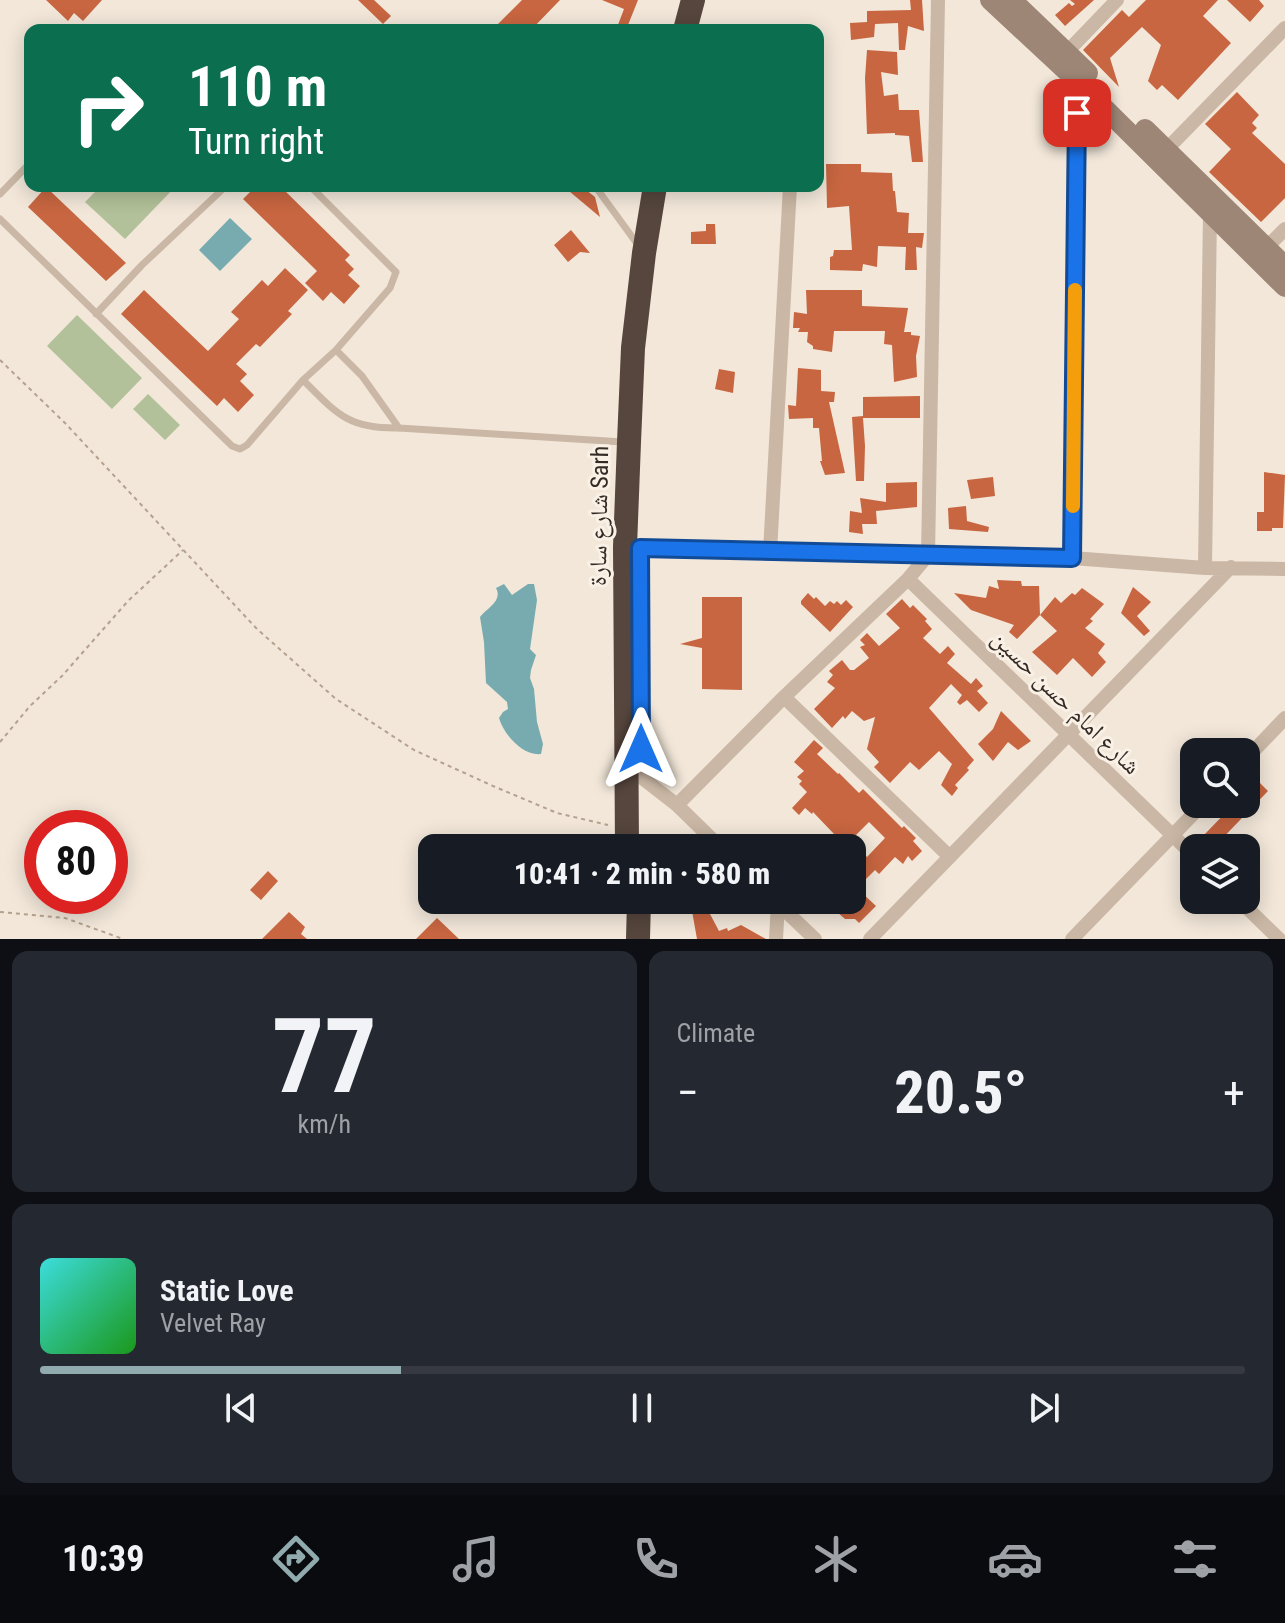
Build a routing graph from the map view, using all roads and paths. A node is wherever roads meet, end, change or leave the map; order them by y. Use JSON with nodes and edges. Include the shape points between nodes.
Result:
{"nodes":[{"id":1,"x":693,"y":0,"type":"edge"},
{"id":2,"x":701,"y":0,"type":"edge"},
{"id":3,"x":938,"y":0,"type":"edge"},
{"id":4,"x":990,"y":0,"type":"edge"},
{"id":5,"x":1012,"y":0,"type":"edge"},
{"id":6,"x":1117,"y":0,"type":"edge"},
{"id":7,"x":687,"y":24,"type":"edge"},
{"id":8,"x":695,"y":24,"type":"edge"},
{"id":9,"x":1285,"y":28,"type":"edge"},
{"id":10,"x":1067,"y":52,"type":"junction"},
{"id":11,"x":1077,"y":81,"type":"junction"},
{"id":12,"x":1166,"y":150,"type":"junction"},
{"id":13,"x":24,"y":169,"type":"edge"},
{"id":14,"x":220,"y":192,"type":"edge"},
{"id":15,"x":316,"y":192,"type":"edge"},
{"id":16,"x":599,"y":192,"type":"edge"},
{"id":17,"x":654,"y":192,"type":"edge"},
{"id":18,"x":663,"y":192,"type":"edge"},
{"id":19,"x":790,"y":192,"type":"edge"},
{"id":20,"x":0,"y":194,"type":"edge"},
{"id":21,"x":1210,"y":213,"type":"junction"},
{"id":22,"x":0,"y":219,"type":"edge"},
{"id":23,"x":1285,"y":229,"type":"edge"},
{"id":24,"x":1266,"y":248,"type":"junction"},
{"id":25,"x":644,"y":253,"type":"junction"},
{"id":26,"x":1285,"y":266,"type":"edge"},
{"id":27,"x":1285,"y":287,"type":"edge"},
{"id":28,"x":96,"y":314,"type":"junction"},
{"id":29,"x":336,"y":350,"type":"junction"},
{"id":30,"x":0,"y":360,"type":"edge"},
{"id":31,"x":303,"y":380,"type":"junction"},
{"id":32,"x":399,"y":428,"type":"junction"},
{"id":33,"x":629,"y":442,"type":"junction"},
{"id":34,"x":640,"y":548,"type":"junction"},
{"id":35,"x":183,"y":550,"type":"junction"},
{"id":36,"x":770,"y":552,"type":"junction"},
{"id":37,"x":928,"y":555,"type":"junction"},
{"id":38,"x":1072,"y":558,"type":"junction"},
{"id":39,"x":1231,"y":567,"type":"junction"},
{"id":40,"x":1205,"y":568,"type":"junction"},
{"id":41,"x":1285,"y":569,"type":"edge"},
{"id":42,"x":908,"y":579,"type":"junction"},
{"id":43,"x":784,"y":697,"type":"junction"},
{"id":44,"x":1284,"y":720,"type":"edge"},
{"id":45,"x":1069,"y":734,"type":"junction"},
{"id":46,"x":0,"y":742,"type":"edge"},
{"id":47,"x":1260,"y":745,"type":"edge"},
{"id":48,"x":641,"y":777,"type":"junction"},
{"id":49,"x":677,"y":805,"type":"junction"},
{"id":50,"x":1190,"y":818,"type":"edge"},
{"id":51,"x":611,"y":834,"type":"edge"},
{"id":52,"x":631,"y":834,"type":"edge"},
{"id":53,"x":632,"y":834,"type":"edge"},
{"id":54,"x":707,"y":834,"type":"edge"},
{"id":55,"x":1173,"y":836,"type":"junction"},
{"id":56,"x":1180,"y":843,"type":"edge"},
{"id":57,"x":950,"y":857,"type":"junction"},
{"id":58,"x":0,"y":912,"type":"edge"},
{"id":59,"x":627,"y":914,"type":"edge"},
{"id":60,"x":639,"y":914,"type":"edge"},
{"id":61,"x":776,"y":914,"type":"edge"},
{"id":62,"x":789,"y":914,"type":"edge"},
{"id":63,"x":1253,"y":914,"type":"edge"},
{"id":64,"x":123,"y":939,"type":"edge"},
{"id":65,"x":627,"y":939,"type":"edge"},
{"id":66,"x":638,"y":939,"type":"edge"},
{"id":67,"x":776,"y":939,"type":"edge"},
{"id":68,"x":815,"y":939,"type":"edge"},
{"id":69,"x":870,"y":939,"type":"edge"},
{"id":70,"x":1072,"y":939,"type":"edge"},
{"id":71,"x":1279,"y":939,"type":"edge"}],
"edges":[{"from":1,"to":7,"type":"highway"},
{"from":2,"to":8,"type":"highway"},
{"from":3,"to":37,"type":"street"},
{"from":4,"to":11,"type":"street"},
{"from":5,"to":10,"type":"street"},
{"from":6,"to":10,"type":"street"},
{"from":9,"to":12,"type":"street"},
{"from":10,"to":12,"type":"street"},
{"from":11,"to":21,"type":"street"},
{"from":11,"to":38,"type":"street"},
{"from":12,"to":24,"type":"street"},
{"from":13,"to":20,"type":"lane"},
{"from":14,"to":28,"type":"lane"},
{"from":15,"to":29,"type":"lane","via":[[396,272],[390,288]]},
{"from":16,"to":25,"type":"lane"},
{"from":17,"to":25,"type":"highway","name":"شارع سارة Sarh"},
{"from":18,"to":34,"type":"highway","name":"شارع سارة Sarh","via":[[643,354]]},
{"from":19,"to":36,"type":"street"},
{"from":21,"to":27,"type":"street"},
{"from":21,"to":40,"type":"street"},
{"from":22,"to":28,"type":"lane"},
{"from":23,"to":24,"type":"street"},
{"from":24,"to":26,"type":"street"},
{"from":25,"to":33,"type":"highway","name":"شارع سارة Sarh"},
{"from":28,"to":31,"type":"lane","via":[[240,449]]},
{"from":29,"to":31,"type":"lane"},
{"from":29,"to":32,"type":"lane"},
{"from":30,"to":35,"type":"path"},
{"from":31,"to":32,"type":"lane","via":[[332,410],[357,425]]},
{"from":32,"to":33,"type":"lane"},
{"from":33,"to":52,"type":"highway","name":"شارع سارة Sarh","via":[[625,547]]},
{"from":34,"to":36,"type":"street"},
{"from":34,"to":48,"type":"highway","name":"شارع سارة Sarh"},
{"from":35,"to":46,"type":"path","via":[[128,601]]},
{"from":35,"to":51,"type":"path","via":[[257,629],[336,699],[414,750]]},
{"from":36,"to":37,"type":"street"},
{"from":37,"to":38,"type":"street"},
{"from":37,"to":42,"type":"street"},
{"from":38,"to":40,"type":"street"},
{"from":39,"to":40,"type":"street"},
{"from":39,"to":41,"type":"street"},
{"from":39,"to":45,"type":"street"},
{"from":42,"to":43,"type":"street"},
{"from":42,"to":45,"type":"street","name":"شارع امام حسن حسين"},
{"from":43,"to":49,"type":"street"},
{"from":43,"to":57,"type":"street"},
{"from":44,"to":47,"type":"street"},
{"from":45,"to":55,"type":"street","name":"شارع امام حسن حسين"},
{"from":45,"to":57,"type":"street"},
{"from":48,"to":49,"type":"street"},
{"from":48,"to":53,"type":"highway","name":"شارع سارة Sarh"},
{"from":49,"to":54,"type":"street"},
{"from":50,"to":55,"type":"street"},
{"from":55,"to":56,"type":"street","name":"شارع امام حسن حسين"},
{"from":55,"to":70,"type":"street"},
{"from":57,"to":69,"type":"street"},
{"from":58,"to":64,"type":"path","via":[[65,918]]},
{"from":59,"to":65,"type":"highway"},
{"from":60,"to":66,"type":"highway"},
{"from":61,"to":67,"type":"street"},
{"from":62,"to":68,"type":"street"},
{"from":63,"to":71,"type":"street"}]}
